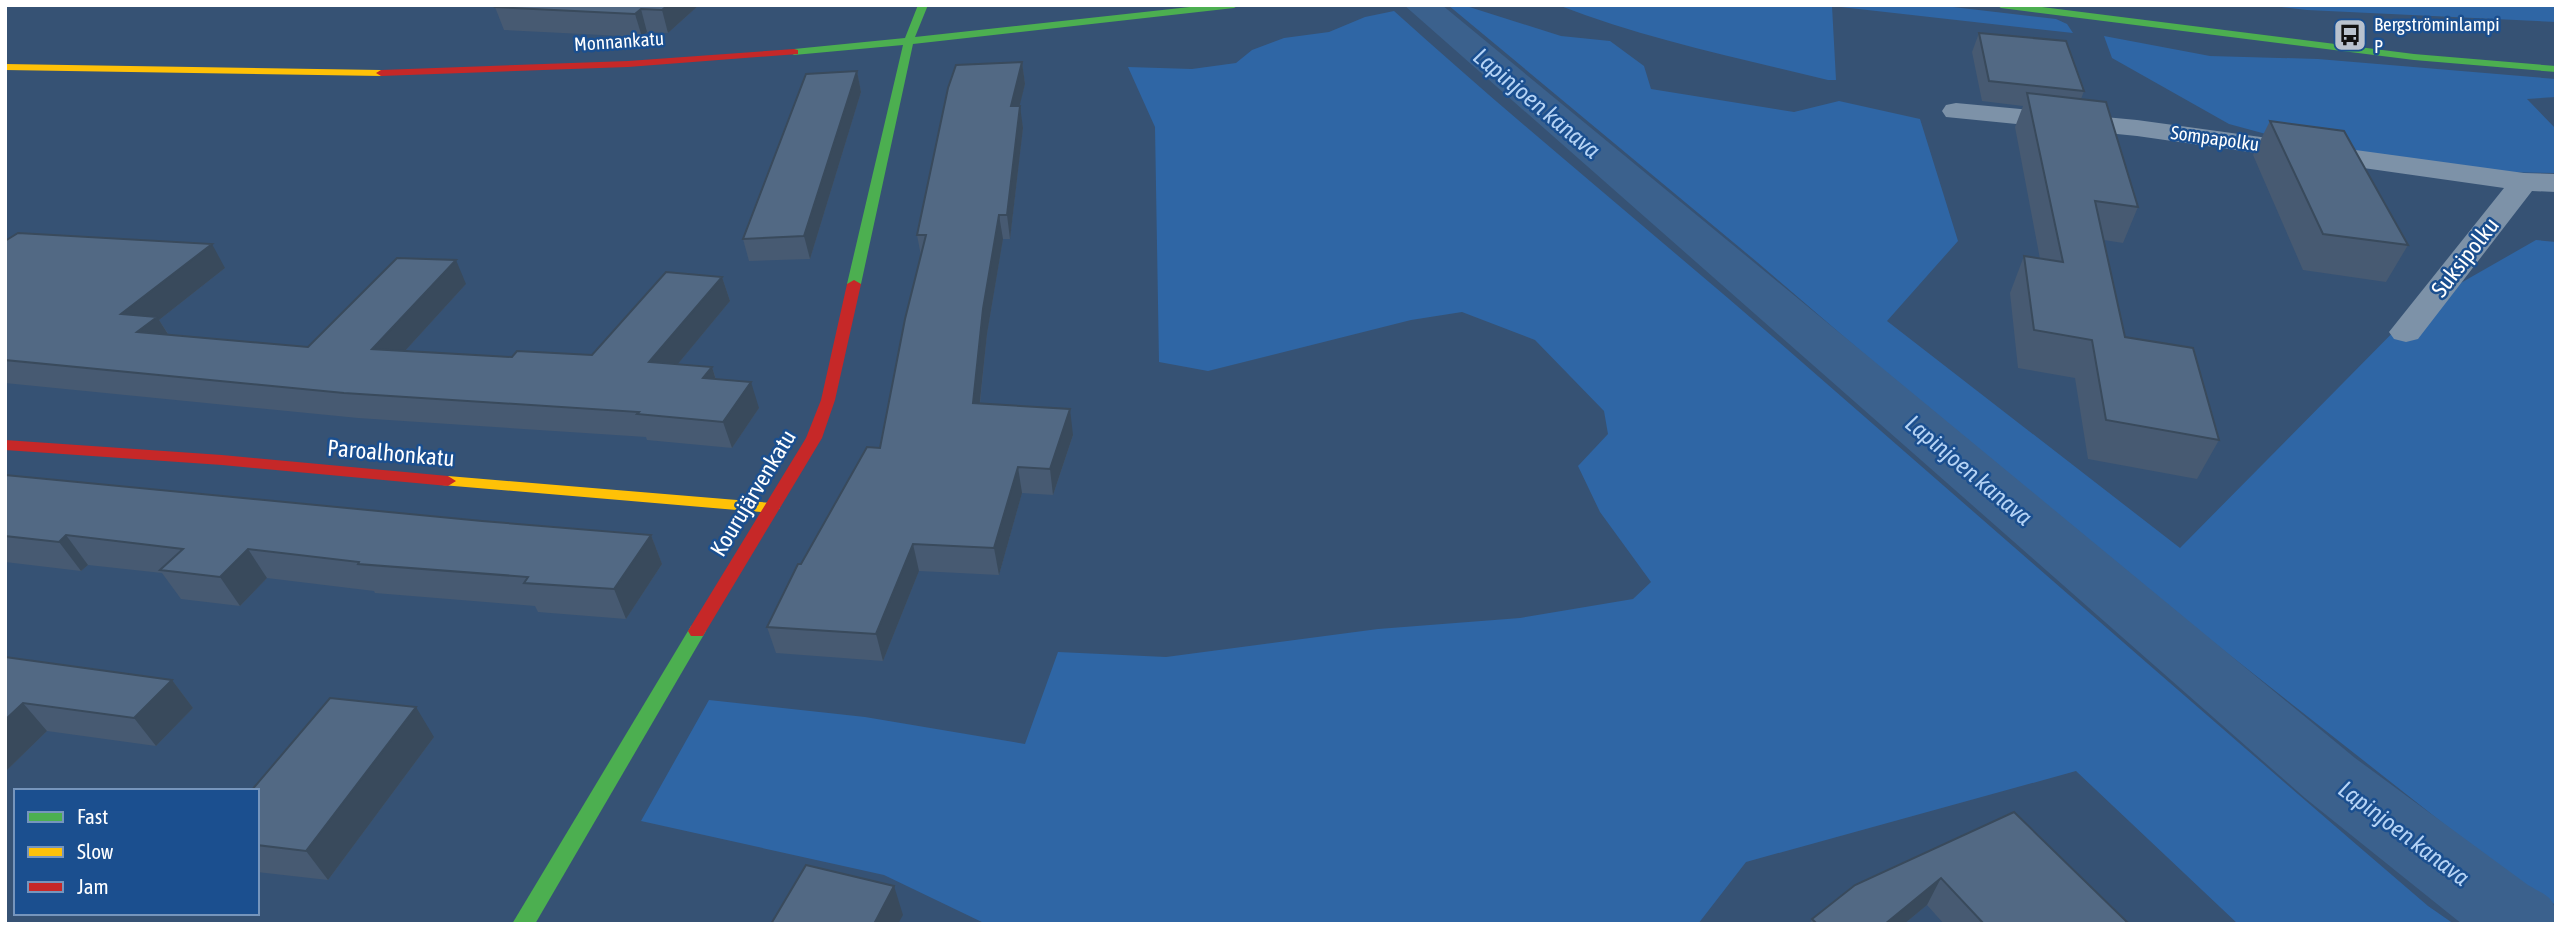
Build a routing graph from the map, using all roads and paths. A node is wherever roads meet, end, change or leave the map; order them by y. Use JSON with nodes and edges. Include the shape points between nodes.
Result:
{"nodes":[{"id":1,"x":923,"y":5,"type":"edge"},
{"id":2,"x":1234,"y":5,"type":"edge"},
{"id":3,"x":2001,"y":5,"type":"edge"},
{"id":4,"x":909,"y":40,"type":"junction"},
{"id":5,"x":5,"y":67,"type":"edge"},
{"id":6,"x":2556,"y":69,"type":"edge"},
{"id":7,"x":1956,"y":111,"type":"dead end"},
{"id":8,"x":2524,"y":182,"type":"junction"},
{"id":9,"x":2556,"y":183,"type":"edge"},
{"id":10,"x":2406,"y":332,"type":"dead end"},
{"id":11,"x":5,"y":445,"type":"edge"},
{"id":12,"x":772,"y":508,"type":"junction"},
{"id":13,"x":523,"y":924,"type":"edge"}],
"edges":[{"from":1,"to":4,"type":"main road","name":"Kourujärvenkatu"},
{"from":2,"to":4,"type":"main road","name":"Monnankatu"},
{"from":3,"to":6,"type":"main road","via":[[2414,57]]},
{"from":4,"to":5,"type":"main road","name":"Monnankatu","via":[[596,65],[426,72],[168,73]]},
{"from":4,"to":12,"type":"main road","name":"Kourujärvenkatu","via":[[828,400],[814,438]]},
{"from":7,"to":8,"type":"street","name":"Sompapolku","via":[[2137,128]]},
{"from":8,"to":9,"type":"street","name":"Sompapolku"},
{"from":8,"to":10,"type":"street","name":"Suksipolku"},
{"from":11,"to":12,"type":"main road","name":"Paroalhonkatu"},
{"from":12,"to":13,"type":"main road","name":"Kourujärvenkatu"}]}
